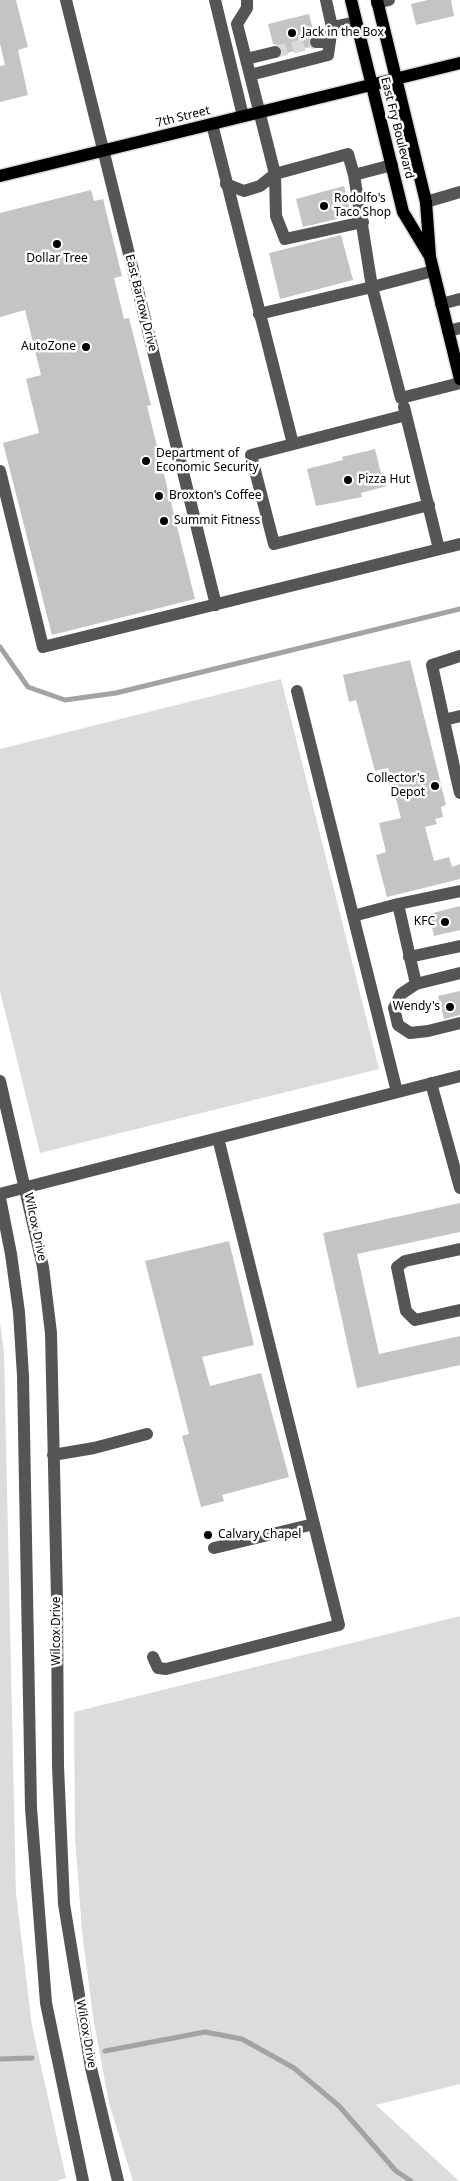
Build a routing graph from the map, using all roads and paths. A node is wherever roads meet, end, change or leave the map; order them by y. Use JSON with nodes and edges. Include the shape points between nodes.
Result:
{"nodes":[{"id":1,"x":66,"y":0,"type":"edge"},
{"id":2,"x":215,"y":0,"type":"edge"},
{"id":3,"x":247,"y":0,"type":"edge"},
{"id":4,"x":326,"y":0,"type":"edge"},
{"id":5,"x":351,"y":0,"type":"edge"},
{"id":6,"x":381,"y":1,"type":"edge"},
{"id":7,"x":356,"y":22,"type":"junction"},
{"id":8,"x":332,"y":27,"type":"junction"},
{"id":9,"x":316,"y":42,"type":"tunnel mouth"},
{"id":10,"x":330,"y":42,"type":"junction"},
{"id":11,"x":275,"y":52,"type":"tunnel mouth"},
{"id":12,"x":460,"y":63,"type":"edge"},
{"id":13,"x":248,"y":67,"type":"junction"},
{"id":14,"x":232,"y":72,"type":"junction"},
{"id":15,"x":396,"y":78,"type":"junction"},
{"id":16,"x":372,"y":84,"type":"junction"},
{"id":17,"x":259,"y":112,"type":"junction"},
{"id":18,"x":243,"y":116,"type":"junction"},
{"id":19,"x":212,"y":124,"type":"junction"},
{"id":20,"x":103,"y":151,"type":"junction"},
{"id":21,"x":392,"y":165,"type":"junction"},
{"id":22,"x":274,"y":174,"type":"junction"},
{"id":23,"x":354,"y":175,"type":"junction"},
{"id":24,"x":0,"y":176,"type":"edge"},
{"id":25,"x":226,"y":184,"type":"junction"},
{"id":26,"x":460,"y":192,"type":"edge"},
{"id":27,"x":426,"y":202,"type":"junction"},
{"id":28,"x":362,"y":222,"type":"junction"},
{"id":29,"x":430,"y":257,"type":"junction"},
{"id":30,"x":433,"y":271,"type":"junction"},
{"id":31,"x":372,"y":287,"type":"junction"},
{"id":32,"x":460,"y":299,"type":"edge"},
{"id":33,"x":442,"y":304,"type":"junction"},
{"id":34,"x":258,"y":314,"type":"junction"},
{"id":35,"x":454,"y":330,"type":"edge"},
{"id":36,"x":459,"y":376,"type":"edge"},
{"id":37,"x":401,"y":398,"type":"junction"},
{"id":38,"x":406,"y":415,"type":"junction"},
{"id":39,"x":293,"y":444,"type":"junction"},
{"id":40,"x":0,"y":471,"type":"edge"},
{"id":41,"x":428,"y":506,"type":"junction"},
{"id":42,"x":460,"y":544,"type":"edge"},
{"id":43,"x":439,"y":549,"type":"junction"},
{"id":44,"x":216,"y":605,"type":"junction"},
{"id":45,"x":460,"y":656,"type":"edge"},
{"id":46,"x":297,"y":691,"type":"dead end"},
{"id":47,"x":460,"y":716,"type":"edge"},
{"id":48,"x":444,"y":720,"type":"junction"},
{"id":49,"x":458,"y":776,"type":"edge"},
{"id":50,"x":460,"y":793,"type":"edge"},
{"id":51,"x":460,"y":891,"type":"edge"},
{"id":52,"x":398,"y":904,"type":"junction"},
{"id":53,"x":353,"y":916,"type":"junction"},
{"id":54,"x":460,"y":946,"type":"edge"},
{"id":55,"x":410,"y":957,"type":"junction"},
{"id":56,"x":460,"y":973,"type":"edge"},
{"id":57,"x":416,"y":984,"type":"junction"},
{"id":58,"x":396,"y":1017,"type":"junction"},
{"id":59,"x":379,"y":1021,"type":"junction"},
{"id":60,"x":460,"y":1023,"type":"edge"},
{"id":61,"x":460,"y":1076,"type":"edge"},
{"id":62,"x":0,"y":1081,"type":"edge"},
{"id":63,"x":431,"y":1083,"type":"junction"},
{"id":64,"x":397,"y":1092,"type":"junction"},
{"id":65,"x":218,"y":1138,"type":"junction"},
{"id":66,"x":26,"y":1188,"type":"junction"},
{"id":67,"x":460,"y":1188,"type":"edge"},
{"id":68,"x":0,"y":1194,"type":"edge"},
{"id":69,"x":0,"y":1198,"type":"edge"},
{"id":70,"x":460,"y":1249,"type":"edge"},
{"id":71,"x":460,"y":1310,"type":"edge"},
{"id":72,"x":147,"y":1434,"type":"dead end"},
{"id":73,"x":53,"y":1454,"type":"junction"},
{"id":74,"x":314,"y":1524,"type":"junction"},
{"id":75,"x":214,"y":1548,"type":"dead end"},
{"id":76,"x":153,"y":1657,"type":"dead end"},
{"id":77,"x":83,"y":2181,"type":"edge"},
{"id":78,"x":118,"y":2181,"type":"edge"}],
"edges":[{"from":1,"to":20,"type":"street","name":"East Bartow Drive"},
{"from":2,"to":14,"type":"street"},
{"from":3,"to":13,"type":"street","via":[[247,8],[237,24]]},
{"from":4,"to":8,"type":"street"},
{"from":5,"to":7,"type":"main road","name":"East Fry Boulevard"},
{"from":6,"to":15,"type":"main road","name":"East Fry Boulevard"},
{"from":7,"to":8,"type":"street"},
{"from":7,"to":16,"type":"main road","name":"East Fry Boulevard"},
{"from":8,"to":10,"type":"street"},
{"from":9,"to":10,"type":"street"},
{"from":10,"to":13,"type":"street","via":[[328,55]]},
{"from":11,"to":13,"type":"street"},
{"from":12,"to":15,"type":"main road","name":"7th Street"},
{"from":13,"to":14,"type":"street"},
{"from":13,"to":17,"type":"street"},
{"from":14,"to":18,"type":"street"},
{"from":15,"to":16,"type":"main road","name":"7th Street"},
{"from":15,"to":27,"type":"main road","name":"East Fry Boulevard"},
{"from":16,"to":17,"type":"main road","name":"7th Street"},
{"from":16,"to":21,"type":"main road","name":"East Fry Boulevard"},
{"from":17,"to":18,"type":"main road","name":"7th Street"},
{"from":17,"to":22,"type":"street"},
{"from":18,"to":19,"type":"main road","name":"7th Street"},
{"from":19,"to":20,"type":"main road","name":"7th Street"},
{"from":19,"to":25,"type":"street"},
{"from":20,"to":24,"type":"main road","name":"7th Street"},
{"from":20,"to":44,"type":"street","name":"East Bartow Drive"},
{"from":21,"to":23,"type":"street"},
{"from":21,"to":29,"type":"main road","name":"East Fry Boulevard","via":[[403,212]]},
{"from":22,"to":23,"type":"street","via":[[348,154]]},
{"from":22,"to":25,"type":"street","via":[[260,186],[244,191]]},
{"from":22,"to":28,"type":"street","via":[[276,216],[285,240]]},
{"from":23,"to":28,"type":"street"},
{"from":25,"to":34,"type":"street"},
{"from":26,"to":27,"type":"street"},
{"from":27,"to":29,"type":"main road","name":"East Fry Boulevard"},
{"from":28,"to":31,"type":"street"},
{"from":29,"to":30,"type":"main road","name":"East Fry Boulevard"},
{"from":30,"to":31,"type":"street"},
{"from":30,"to":33,"type":"main road","name":"East Fry Boulevard"},
{"from":31,"to":34,"type":"street"},
{"from":31,"to":37,"type":"street"},
{"from":32,"to":33,"type":"street"},
{"from":33,"to":35,"type":"main road","name":"East Fry Boulevard"},
{"from":34,"to":39,"type":"street"},
{"from":35,"to":36,"type":"main road","name":"East Fry Boulevard"},
{"from":36,"to":37,"type":"street"},
{"from":37,"to":38,"type":"street"},
{"from":38,"to":39,"type":"street"},
{"from":38,"to":41,"type":"street"},
{"from":39,"to":41,"type":"street","via":[[251,455],[274,544]]},
{"from":40,"to":44,"type":"street","via":[[43,647]]},
{"from":41,"to":43,"type":"street"},
{"from":42,"to":43,"type":"street"},
{"from":43,"to":44,"type":"street"},
{"from":45,"to":48,"type":"street","via":[[432,665]]},
{"from":46,"to":53,"type":"street"},
{"from":47,"to":48,"type":"street"},
{"from":48,"to":49,"type":"street"},
{"from":49,"to":50,"type":"street"},
{"from":51,"to":52,"type":"street"},
{"from":52,"to":53,"type":"street"},
{"from":52,"to":55,"type":"street"},
{"from":53,"to":59,"type":"street"},
{"from":54,"to":55,"type":"street"},
{"from":55,"to":57,"type":"street"},
{"from":56,"to":57,"type":"street"},
{"from":57,"to":58,"type":"street","via":[[401,994],[394,1008]]},
{"from":58,"to":59,"type":"street"},
{"from":58,"to":60,"type":"street","via":[[398,1025],[410,1032]]},
{"from":59,"to":64,"type":"street"},
{"from":61,"to":63,"type":"street"},
{"from":62,"to":66,"type":"street","name":"Wilcox Drive"},
{"from":63,"to":64,"type":"street"},
{"from":63,"to":67,"type":"street"},
{"from":64,"to":65,"type":"street"},
{"from":65,"to":66,"type":"street"},
{"from":65,"to":74,"type":"street"},
{"from":66,"to":68,"type":"street"},
{"from":66,"to":73,"type":"street","name":"Wilcox Drive","via":[[43,1267],[51,1333]]},
{"from":69,"to":77,"type":"street","via":[[13,1264],[23,1367],[31,1808],[46,2003]]},
{"from":70,"to":71,"type":"street","via":[[405,1261],[397,1267],[406,1311],[415,1320]]},
{"from":72,"to":73,"type":"street","via":[[94,1448]]},
{"from":73,"to":78,"type":"street","name":"Wilcox Drive","via":[[58,1600],[58,1766],[64,1904],[91,2068]]},
{"from":74,"to":75,"type":"street"},
{"from":74,"to":76,"type":"street","via":[[340,1625],[166,1669],[158,1668]]}]}
